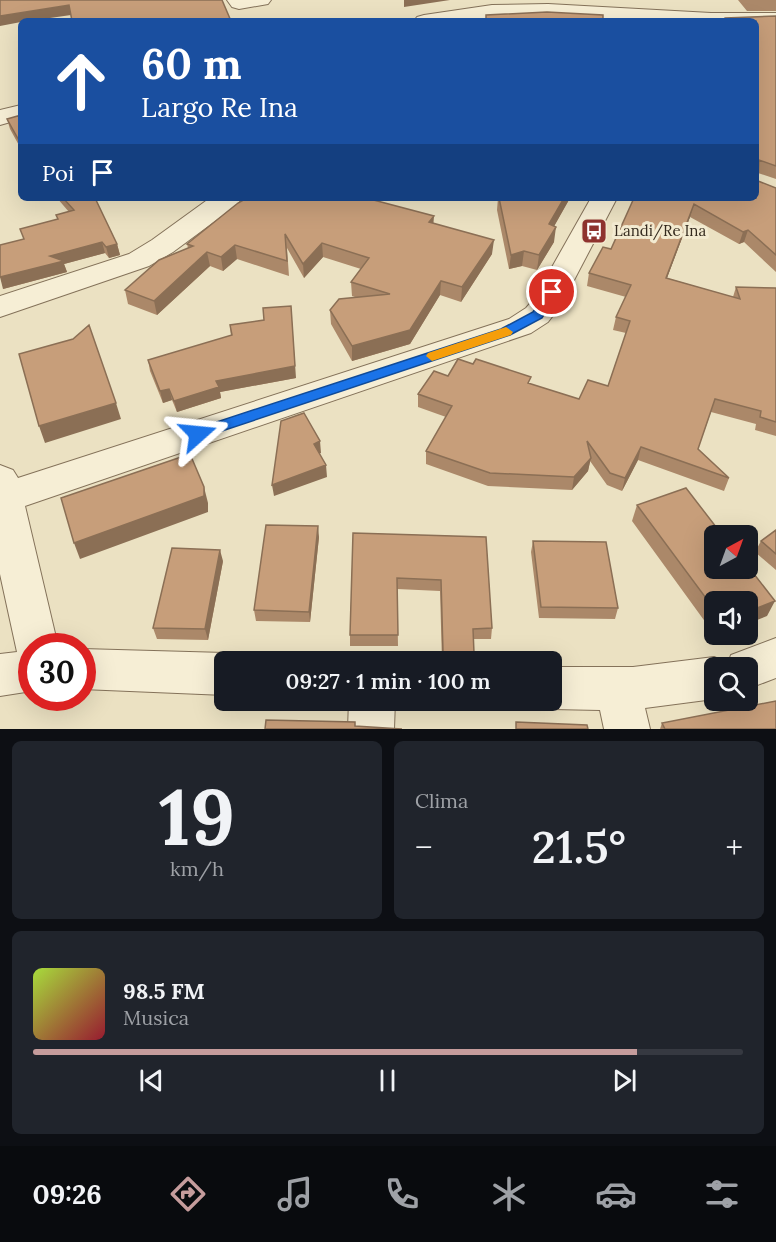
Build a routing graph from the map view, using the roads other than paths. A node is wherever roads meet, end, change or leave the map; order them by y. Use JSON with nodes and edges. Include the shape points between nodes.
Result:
{"nodes":[{"id":1,"x":237,"y":0,"type":"edge"},
{"id":2,"x":261,"y":0,"type":"edge"},
{"id":3,"x":592,"y":0,"type":"edge"},
{"id":4,"x":616,"y":12,"type":"junction"},
{"id":5,"x":447,"y":18,"type":"edge"},
{"id":6,"x":680,"y":18,"type":"edge"},
{"id":7,"x":776,"y":19,"type":"edge"},
{"id":8,"x":759,"y":20,"type":"edge"},
{"id":9,"x":759,"y":28,"type":"edge"},
{"id":10,"x":776,"y":33,"type":"edge"},
{"id":11,"x":18,"y":113,"type":"edge"},
{"id":12,"x":0,"y":118,"type":"edge"},
{"id":13,"x":223,"y":201,"type":"edge"},
{"id":14,"x":602,"y":201,"type":"edge"},
{"id":15,"x":0,"y":307,"type":"edge"},
{"id":16,"x":1,"y":492,"type":"edge"},
{"id":17,"x":33,"y":633,"type":"edge"},
{"id":18,"x":776,"y":658,"type":"edge"},
{"id":19,"x":758,"y":665,"type":"edge"},
{"id":20,"x":96,"y":669,"type":"edge"},
{"id":21,"x":18,"y":672,"type":"edge"},
{"id":22,"x":214,"y":674,"type":"edge"},
{"id":23,"x":0,"y":675,"type":"edge"},
{"id":24,"x":704,"y":680,"type":"edge"},
{"id":25,"x":562,"y":691,"type":"edge"},
{"id":26,"x":623,"y":710,"type":"edge"},
{"id":27,"x":372,"y":711,"type":"edge"},
{"id":28,"x":371,"y":729,"type":"edge"}],
"edges":[{"from":1,"to":2,"type":"street"},
{"from":3,"to":4,"type":"street"},
{"from":4,"to":5,"type":"street","via":[[507,10]]},
{"from":4,"to":6,"type":"street"},
{"from":7,"to":8,"type":"street"},
{"from":9,"to":10,"type":"street"},
{"from":11,"to":12,"type":"street"},
{"from":13,"to":15,"type":"street","via":[[155,253]]},
{"from":14,"to":16,"type":"street","via":[[541,311],[525,323],[449,351]]},
{"from":16,"to":17,"type":"street"},
{"from":18,"to":19,"type":"street"},
{"from":20,"to":22,"type":"street"},
{"from":21,"to":23,"type":"street"},
{"from":24,"to":26,"type":"street","via":[[654,688]]},
{"from":25,"to":26,"type":"street"},
{"from":27,"to":28,"type":"street"}]}
